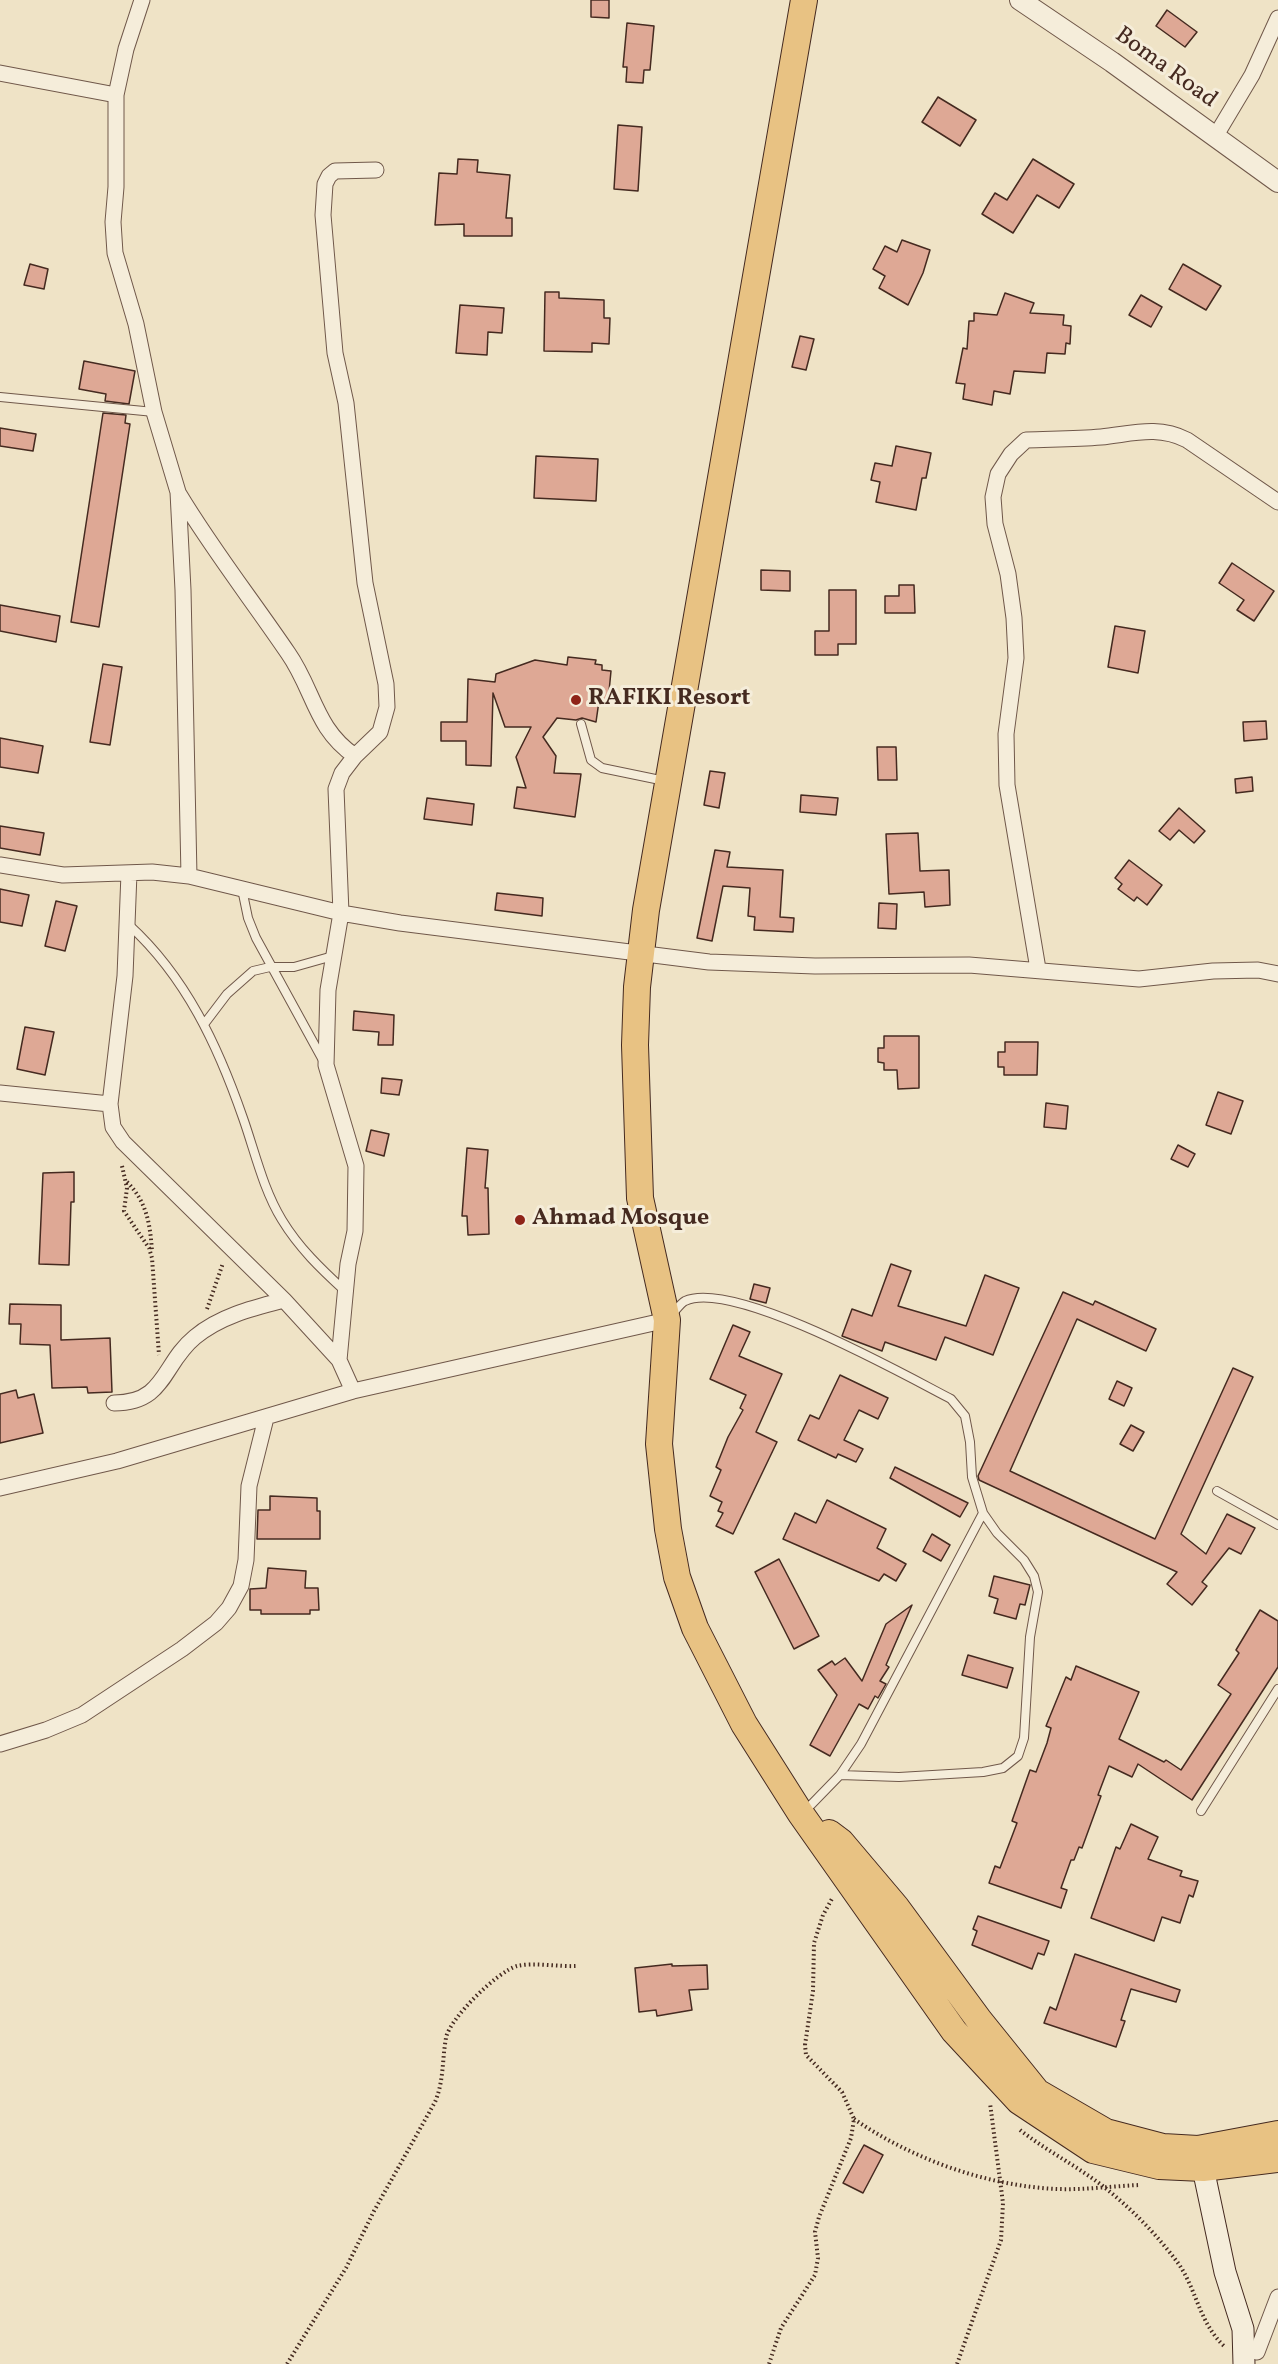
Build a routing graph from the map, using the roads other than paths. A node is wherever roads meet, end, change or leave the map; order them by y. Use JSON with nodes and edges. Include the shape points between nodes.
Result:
{"nodes":[{"id":1,"x":142,"y":0,"type":"edge"},
{"id":2,"x":804,"y":0,"type":"edge"},
{"id":3,"x":1020,"y":0,"type":"edge"},
{"id":4,"x":1278,"y":18,"type":"edge"},
{"id":5,"x":0,"y":73,"type":"edge"},
{"id":6,"x":116,"y":95,"type":"junction"},
{"id":7,"x":1215,"y":136,"type":"junction"},
{"id":8,"x":376,"y":170,"type":"dead end"},
{"id":9,"x":1278,"y":182,"type":"edge"},
{"id":10,"x":0,"y":397,"type":"edge"},
{"id":11,"x":154,"y":412,"type":"junction"},
{"id":12,"x":178,"y":492,"type":"junction"},
{"id":13,"x":1278,"y":502,"type":"edge"},
{"id":14,"x":581,"y":724,"type":"dead end"},
{"id":15,"x":355,"y":756,"type":"junction"},
{"id":16,"x":670,"y":782,"type":"junction"},
{"id":17,"x":0,"y":865,"type":"edge"},
{"id":18,"x":129,"y":873,"type":"junction"},
{"id":19,"x":189,"y":876,"type":"junction"},
{"id":20,"x":242,"y":887,"type":"junction"},
{"id":21,"x":341,"y":913,"type":"junction"},
{"id":22,"x":128,"y":924,"type":"junction"},
{"id":23,"x":640,"y":953,"type":"junction"},
{"id":24,"x":333,"y":956,"type":"junction"},
{"id":25,"x":270,"y":967,"type":"junction"},
{"id":26,"x":1038,"y":969,"type":"junction"},
{"id":27,"x":1278,"y":974,"type":"edge"},
{"id":28,"x":205,"y":1023,"type":"junction"},
{"id":29,"x":326,"y":1065,"type":"junction"},
{"id":30,"x":0,"y":1093,"type":"edge"},
{"id":31,"x":110,"y":1104,"type":"junction"},
{"id":32,"x":347,"y":1294,"type":"junction"},
{"id":33,"x":284,"y":1300,"type":"junction"},
{"id":34,"x":667,"y":1320,"type":"junction"},
{"id":35,"x":339,"y":1360,"type":"junction"},
{"id":36,"x":353,"y":1391,"type":"junction"},
{"id":37,"x":114,"y":1403,"type":"dead end"},
{"id":38,"x":266,"y":1418,"type":"junction"},
{"id":39,"x":0,"y":1488,"type":"edge"},
{"id":40,"x":1217,"y":1491,"type":"dead end"},
{"id":41,"x":983,"y":1513,"type":"junction"},
{"id":42,"x":1278,"y":1525,"type":"edge"},
{"id":43,"x":1278,"y":1689,"type":"edge"},
{"id":44,"x":0,"y":1744,"type":"edge"},
{"id":45,"x":840,"y":1774,"type":"junction"},
{"id":46,"x":1201,"y":1811,"type":"dead end"},
{"id":47,"x":801,"y":1814,"type":"junction"},
{"id":48,"x":1278,"y":2134,"type":"edge"},
{"id":49,"x":1210,"y":2158,"type":"junction"},
{"id":50,"x":1278,"y":2159,"type":"edge"},
{"id":51,"x":1278,"y":2297,"type":"edge"},
{"id":52,"x":1255,"y":2360,"type":"edge"}],
"edges":[{"from":1,"to":6,"type":"street"},
{"from":2,"to":16,"type":"highway"},
{"from":3,"to":7,"type":"street","name":"Boma Road"},
{"from":4,"to":7,"type":"street","via":[[1252,75]]},
{"from":5,"to":6,"type":"street"},
{"from":6,"to":11,"type":"street","via":[[115,253],[136,324]]},
{"from":7,"to":9,"type":"street","name":"Boma Road"},
{"from":8,"to":15,"type":"street","via":[[335,171],[329,176],[323,215],[335,353],[346,403],[365,583],[386,684],[387,707],[380,732]]},
{"from":10,"to":11,"type":"lane"},
{"from":11,"to":12,"type":"street"},
{"from":12,"to":15,"type":"street","via":[[206,539],[289,655],[328,733]]},
{"from":12,"to":19,"type":"street"},
{"from":13,"to":26,"type":"street","via":[[1187,440],[1158,431],[1026,440],[998,474],[993,497],[995,524],[1008,574],[1016,658],[1006,734],[1007,785]]},
{"from":14,"to":16,"type":"lane","via":[[591,760],[602,768]]},
{"from":15,"to":21,"type":"street","via":[[336,789]]},
{"from":16,"to":23,"type":"highway"},
{"from":17,"to":18,"type":"street","via":[[63,875]]},
{"from":18,"to":19,"type":"street"},
{"from":18,"to":22,"type":"street"},
{"from":19,"to":20,"type":"street"},
{"from":20,"to":21,"type":"street"},
{"from":20,"to":25,"type":"lane","via":[[248,918]]},
{"from":21,"to":23,"type":"street"},
{"from":21,"to":24,"type":"street"},
{"from":22,"to":28,"type":"lane","via":[[165,962]]},
{"from":22,"to":31,"type":"street"},
{"from":23,"to":26,"type":"street","via":[[709,962]]},
{"from":23,"to":34,"type":"highway","via":[[635,1045],[640,1198]]},
{"from":24,"to":25,"type":"lane","via":[[294,967]]},
{"from":24,"to":29,"type":"street"},
{"from":25,"to":28,"type":"lane","via":[[244,976]]},
{"from":25,"to":29,"type":"lane"},
{"from":26,"to":27,"type":"street","via":[[1139,979],[1214,971],[1258,970]]},
{"from":28,"to":32,"type":"lane","via":[[281,1219],[307,1257]]},
{"from":29,"to":32,"type":"street","via":[[356,1166],[355,1231]]},
{"from":30,"to":31,"type":"street"},
{"from":31,"to":33,"type":"street","via":[[113,1127],[123,1142]]},
{"from":32,"to":35,"type":"street"},
{"from":33,"to":35,"type":"street"},
{"from":33,"to":37,"type":"street","via":[[236,1314],[204,1331],[186,1346],[148,1396],[129,1403]]},
{"from":34,"to":36,"type":"street"},
{"from":34,"to":41,"type":"lane","via":[[685,1301],[726,1300],[821,1334],[951,1399],[965,1416],[972,1478]]},
{"from":34,"to":47,"type":"highway","via":[[659,1444],[677,1577],[694,1628],[744,1724]]},
{"from":35,"to":36,"type":"street"},
{"from":36,"to":38,"type":"street"},
{"from":38,"to":39,"type":"street","via":[[117,1461]]},
{"from":38,"to":44,"type":"street","via":[[249,1486],[241,1586],[229,1608],[182,1649],[82,1715]]},
{"from":40,"to":42,"type":"lane"},
{"from":41,"to":45,"type":"lane","via":[[861,1744]]},
{"from":41,"to":45,"type":"lane","via":[[1024,1560],[1038,1592],[1030,1637],[1024,1738],[1018,1756],[1003,1768],[983,1772],[898,1777]]},
{"from":43,"to":46,"type":"lane"},
{"from":45,"to":47,"type":"lane"},
{"from":47,"to":49,"type":"highway","via":[[841,1842],[862,1865],[1037,2092],[1106,2132]]},
{"from":47,"to":49,"type":"highway","via":[[954,2031],[1019,2101],[1093,2150],[1159,2166]]},
{"from":48,"to":49,"type":"highway"},
{"from":49,"to":50,"type":"highway"},
{"from":49,"to":52,"type":"main road","via":[[1211,2202],[1225,2272]]},
{"from":51,"to":52,"type":"street"}]}
